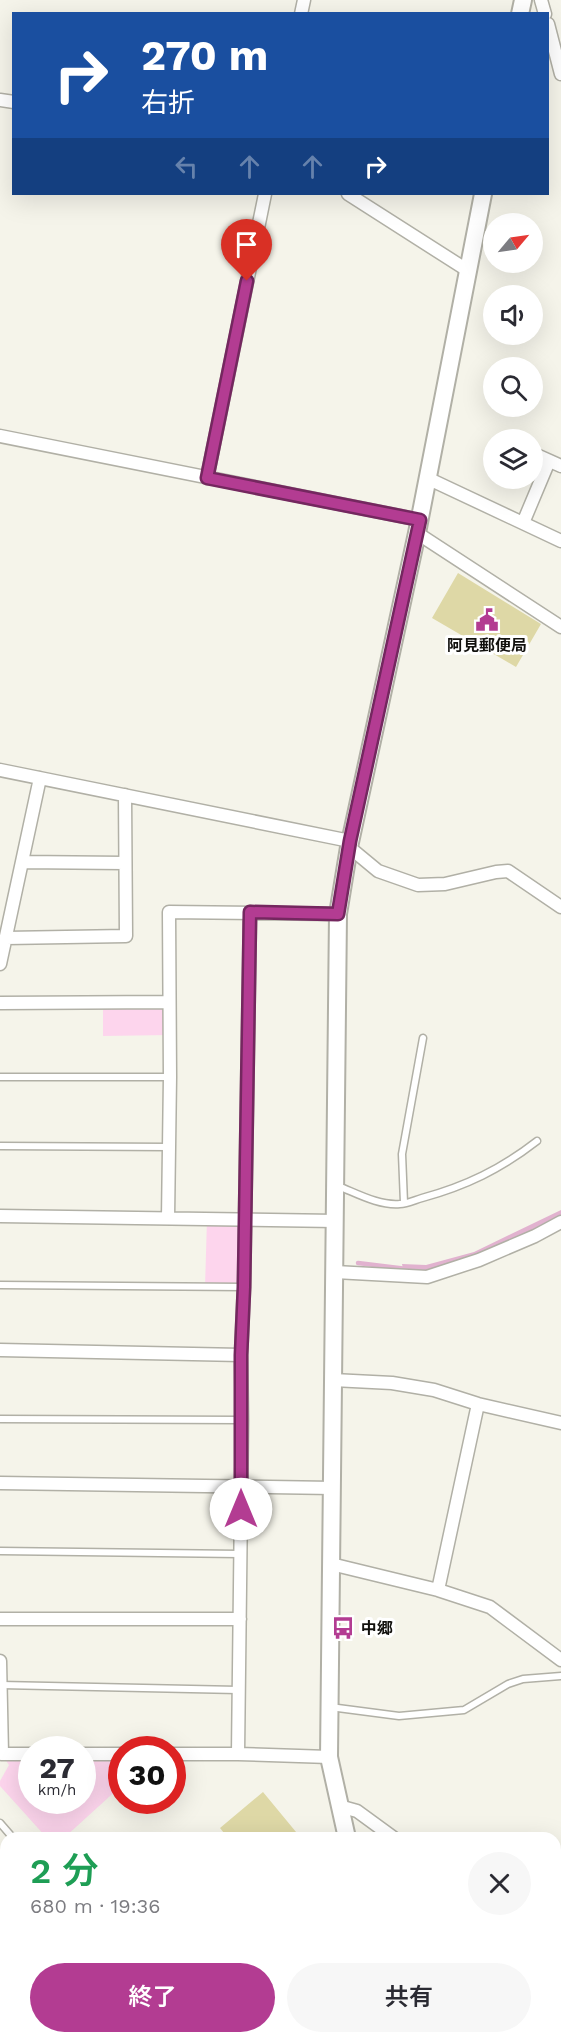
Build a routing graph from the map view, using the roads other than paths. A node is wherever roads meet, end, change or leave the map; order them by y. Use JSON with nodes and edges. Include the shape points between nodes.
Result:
{"nodes":[{"id":1,"x":549,"y":28,"type":"edge"},
{"id":2,"x":561,"y":74,"type":"edge"},
{"id":3,"x":265,"y":195,"type":"edge"},
{"id":4,"x":350,"y":195,"type":"edge"},
{"id":5,"x":483,"y":195,"type":"edge"},
{"id":6,"x":467,"y":270,"type":"junction"},
{"id":7,"x":0,"y":436,"type":"edge"},
{"id":8,"x":555,"y":464,"type":"edge"},
{"id":9,"x":428,"y":477,"type":"junction"},
{"id":10,"x":207,"y":478,"type":"junction"},
{"id":11,"x":523,"y":522,"type":"junction"},
{"id":12,"x":418,"y":526,"type":"junction"},
{"id":13,"x":561,"y":541,"type":"edge"},
{"id":14,"x":561,"y":627,"type":"edge"},
{"id":15,"x":0,"y":770,"type":"edge"},
{"id":16,"x":40,"y":778,"type":"junction"},
{"id":17,"x":125,"y":795,"type":"junction"},
{"id":18,"x":349,"y":844,"type":"junction"},
{"id":19,"x":22,"y":862,"type":"junction"},
{"id":20,"x":125,"y":863,"type":"junction"},
{"id":21,"x":561,"y":907,"type":"edge"},
{"id":22,"x":250,"y":912,"type":"junction"},
{"id":23,"x":338,"y":914,"type":"junction"},
{"id":24,"x":6,"y":938,"type":"junction"},
{"id":25,"x":0,"y":964,"type":"edge"},
{"id":26,"x":170,"y":1002,"type":"junction"},
{"id":27,"x":0,"y":1003,"type":"edge"},
{"id":28,"x":423,"y":1038,"type":"dead end"},
{"id":29,"x":0,"y":1077,"type":"edge"},
{"id":30,"x":170,"y":1077,"type":"junction"},
{"id":31,"x":537,"y":1141,"type":"dead end"},
{"id":32,"x":0,"y":1146,"type":"edge"},
{"id":33,"x":169,"y":1147,"type":"junction"},
{"id":34,"x":337,"y":1186,"type":"junction"},
{"id":35,"x":404,"y":1203,"type":"junction"},
{"id":36,"x":0,"y":1216,"type":"edge"},
{"id":37,"x":168,"y":1218,"type":"junction"},
{"id":38,"x":245,"y":1219,"type":"junction"},
{"id":39,"x":336,"y":1221,"type":"junction"},
{"id":40,"x":561,"y":1222,"type":"edge"},
{"id":41,"x":336,"y":1272,"type":"junction"},
{"id":42,"x":0,"y":1285,"type":"edge"},
{"id":43,"x":244,"y":1287,"type":"junction"},
{"id":44,"x":0,"y":1350,"type":"edge"},
{"id":45,"x":241,"y":1355,"type":"junction"},
{"id":46,"x":333,"y":1380,"type":"junction"},
{"id":47,"x":478,"y":1404,"type":"junction"},
{"id":48,"x":0,"y":1419,"type":"edge"},
{"id":49,"x":242,"y":1420,"type":"junction"},
{"id":50,"x":561,"y":1424,"type":"edge"},
{"id":51,"x":0,"y":1483,"type":"edge"},
{"id":52,"x":242,"y":1486,"type":"junction"},
{"id":53,"x":333,"y":1488,"type":"junction"},
{"id":54,"x":0,"y":1551,"type":"edge"},
{"id":55,"x":241,"y":1554,"type":"junction"},
{"id":56,"x":331,"y":1564,"type":"junction"},
{"id":57,"x":438,"y":1590,"type":"junction"},
{"id":58,"x":0,"y":1619,"type":"edge"},
{"id":59,"x":240,"y":1619,"type":"junction"},
{"id":60,"x":0,"y":1660,"type":"edge"},
{"id":61,"x":561,"y":1660,"type":"edge"},
{"id":62,"x":561,"y":1676,"type":"edge"},
{"id":63,"x":1,"y":1685,"type":"edge"},
{"id":64,"x":239,"y":1690,"type":"junction"},
{"id":65,"x":330,"y":1707,"type":"junction"},
{"id":66,"x":18,"y":1754,"type":"edge"},
{"id":67,"x":186,"y":1754,"type":"edge"},
{"id":68,"x":238,"y":1754,"type":"junction"},
{"id":69,"x":329,"y":1757,"type":"junction"},
{"id":70,"x":339,"y":1806,"type":"junction"},
{"id":71,"x":345,"y":1832,"type":"edge"},
{"id":72,"x":386,"y":1832,"type":"edge"}],
"edges":[{"from":1,"to":2,"type":"street"},
{"from":3,"to":10,"type":"street"},
{"from":4,"to":6,"type":"street"},
{"from":5,"to":6,"type":"street"},
{"from":6,"to":9,"type":"street"},
{"from":7,"to":10,"type":"street"},
{"from":8,"to":11,"type":"street"},
{"from":9,"to":11,"type":"street"},
{"from":9,"to":12,"type":"street"},
{"from":10,"to":12,"type":"street"},
{"from":11,"to":13,"type":"street"},
{"from":12,"to":14,"type":"street"},
{"from":12,"to":18,"type":"street"},
{"from":15,"to":16,"type":"street"},
{"from":16,"to":17,"type":"street"},
{"from":16,"to":19,"type":"street"},
{"from":17,"to":18,"type":"street"},
{"from":17,"to":20,"type":"street"},
{"from":18,"to":21,"type":"street","via":[[378,871],[418,885],[445,884],[508,871]]},
{"from":18,"to":23,"type":"street"},
{"from":19,"to":20,"type":"street"},
{"from":19,"to":24,"type":"street"},
{"from":20,"to":24,"type":"street","via":[[126,936]]},
{"from":22,"to":23,"type":"street"},
{"from":22,"to":26,"type":"street","via":[[169,912]]},
{"from":22,"to":38,"type":"street"},
{"from":23,"to":34,"type":"street"},
{"from":24,"to":25,"type":"street"},
{"from":26,"to":27,"type":"street"},
{"from":26,"to":30,"type":"street"},
{"from":28,"to":35,"type":"lane","via":[[402,1154]]},
{"from":29,"to":30,"type":"lane"},
{"from":30,"to":33,"type":"street"},
{"from":31,"to":35,"type":"lane","via":[[482,1177],[450,1191]]},
{"from":32,"to":33,"type":"lane"},
{"from":33,"to":37,"type":"street"},
{"from":34,"to":35,"type":"lane","via":[[377,1201]]},
{"from":34,"to":39,"type":"street"},
{"from":36,"to":37,"type":"street"},
{"from":37,"to":38,"type":"street"},
{"from":38,"to":39,"type":"street"},
{"from":38,"to":43,"type":"street"},
{"from":39,"to":41,"type":"street"},
{"from":40,"to":41,"type":"street","via":[[479,1260],[427,1277]]},
{"from":41,"to":46,"type":"street"},
{"from":42,"to":43,"type":"lane"},
{"from":43,"to":45,"type":"street"},
{"from":44,"to":45,"type":"street"},
{"from":45,"to":49,"type":"street"},
{"from":46,"to":47,"type":"street","via":[[392,1383],[434,1390]]},
{"from":46,"to":53,"type":"street"},
{"from":47,"to":50,"type":"street"},
{"from":47,"to":57,"type":"street"},
{"from":48,"to":49,"type":"lane"},
{"from":49,"to":52,"type":"street"},
{"from":51,"to":52,"type":"street"},
{"from":52,"to":53,"type":"street"},
{"from":52,"to":55,"type":"street"},
{"from":53,"to":56,"type":"street"},
{"from":54,"to":55,"type":"lane"},
{"from":55,"to":59,"type":"street"},
{"from":56,"to":57,"type":"street"},
{"from":56,"to":65,"type":"street"},
{"from":57,"to":61,"type":"street","via":[[490,1607]]},
{"from":58,"to":59,"type":"street"},
{"from":59,"to":64,"type":"street"},
{"from":60,"to":63,"type":"street"},
{"from":62,"to":65,"type":"lane","via":[[508,1684],[465,1710],[399,1716]]},
{"from":63,"to":64,"type":"lane"},
{"from":63,"to":66,"type":"street","via":[[2,1754]]},
{"from":64,"to":68,"type":"street"},
{"from":65,"to":69,"type":"street"},
{"from":67,"to":68,"type":"street"},
{"from":68,"to":69,"type":"street"},
{"from":69,"to":70,"type":"street"},
{"from":70,"to":71,"type":"street"},
{"from":70,"to":72,"type":"street","via":[[357,1811]]}]}
